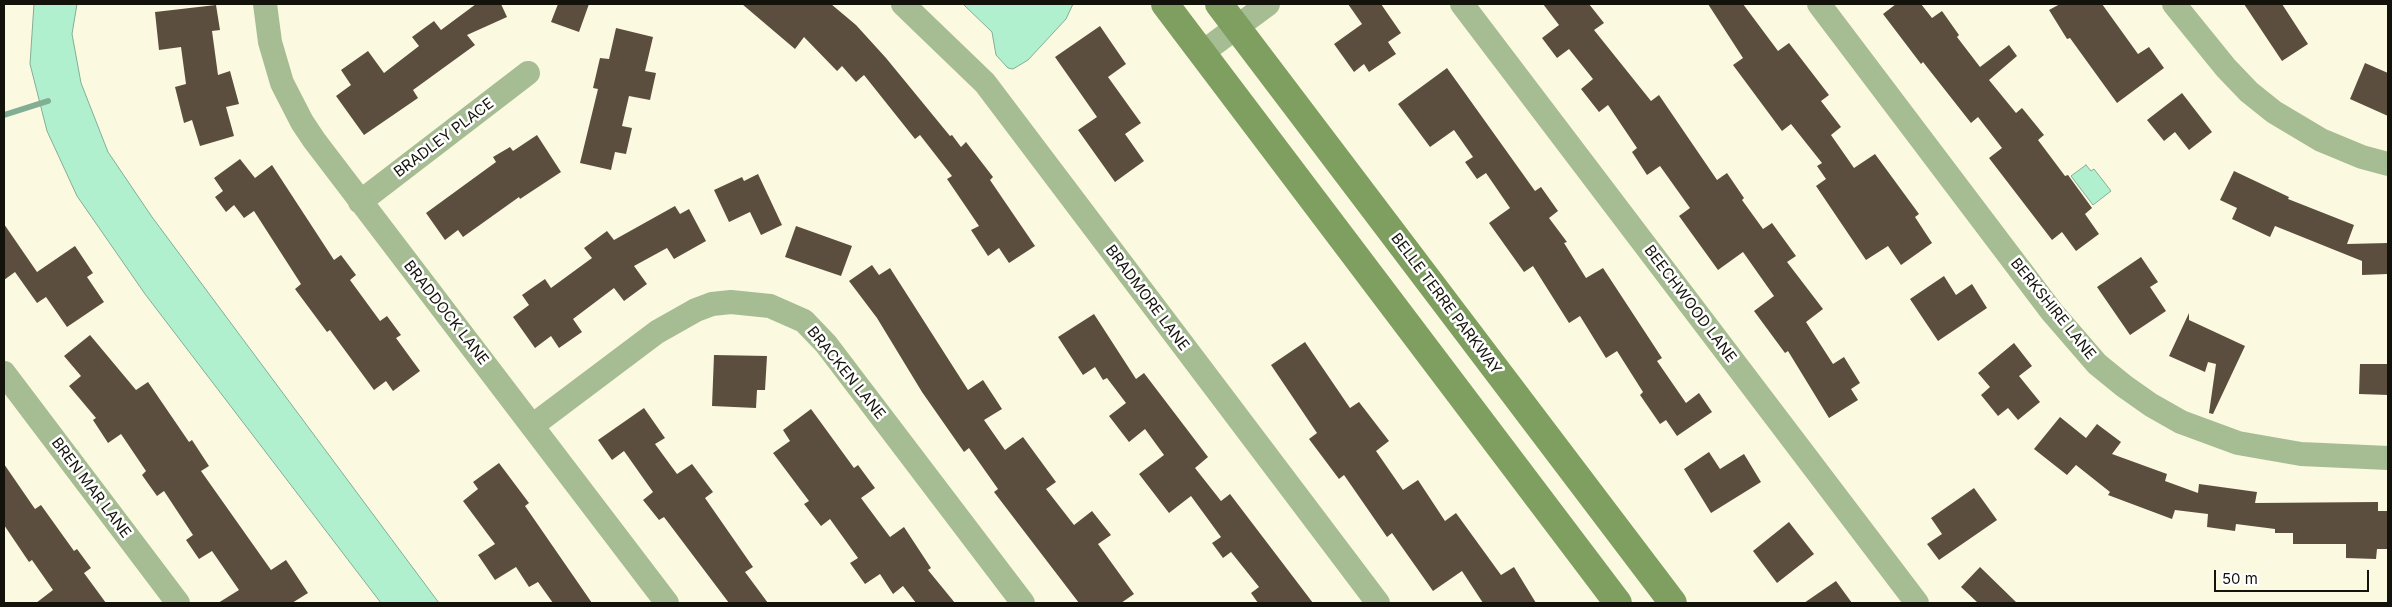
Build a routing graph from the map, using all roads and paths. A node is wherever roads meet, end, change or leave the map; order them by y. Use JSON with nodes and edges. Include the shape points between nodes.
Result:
{"nodes":[{"id":1,"x":265,"y":4,"type":"edge"},
{"id":2,"x":903,"y":4,"type":"edge"},
{"id":3,"x":1165,"y":4,"type":"edge"},
{"id":4,"x":1219,"y":4,"type":"edge"},
{"id":5,"x":1268,"y":4,"type":"edge"},
{"id":6,"x":1462,"y":4,"type":"edge"},
{"id":7,"x":1819,"y":4,"type":"edge"},
{"id":8,"x":2174,"y":4,"type":"edge"},
{"id":9,"x":1236,"y":26,"type":"junction"},
{"id":10,"x":1203,"y":52,"type":"junction"},
{"id":11,"x":528,"y":74,"type":"dead end"},
{"id":12,"x":2388,"y":164,"type":"edge"},
{"id":13,"x":360,"y":202,"type":"junction"},
{"id":14,"x":4,"y":373,"type":"edge"},
{"id":15,"x":532,"y":426,"type":"junction"},
{"id":16,"x":2388,"y":458,"type":"edge"},
{"id":17,"x":178,"y":603,"type":"edge"},
{"id":18,"x":667,"y":603,"type":"edge"},
{"id":19,"x":1023,"y":603,"type":"edge"},
{"id":20,"x":1378,"y":603,"type":"edge"},
{"id":21,"x":1618,"y":603,"type":"edge"},
{"id":22,"x":1673,"y":603,"type":"edge"},
{"id":23,"x":1917,"y":603,"type":"edge"}],
"edges":[{"from":1,"to":13,"type":"street","name":"BRADDOCK LANE","via":[[272,49],[291,102],[314,140]]},
{"from":2,"to":20,"type":"street","name":"BRADMORE LANE","via":[[985,83]]},
{"from":3,"to":10,"type":"main road"},
{"from":4,"to":9,"type":"main road","name":"BELLE TERRE PARKWAY"},
{"from":5,"to":9,"type":"street"},
{"from":6,"to":23,"type":"street","name":"BEECHWOOD LANE"},
{"from":7,"to":16,"type":"street","name":"BERKSHIRE LANE","via":[[2052,312],[2097,364],[2124,386],[2182,422],[2238,443],[2301,454]]},
{"from":8,"to":12,"type":"street","via":[[2226,68],[2274,112],[2321,140]]},
{"from":9,"to":10,"type":"street"},
{"from":9,"to":22,"type":"main road","name":"BELLE TERRE PARKWAY"},
{"from":10,"to":21,"type":"main road"},
{"from":11,"to":13,"type":"street","name":"BRADLEY PLACE"},
{"from":13,"to":15,"type":"street","name":"BRADDOCK LANE"},
{"from":14,"to":17,"type":"street","name":"BREN MAR LANE"},
{"from":15,"to":18,"type":"street","name":"BRADDOCK LANE"},
{"from":15,"to":19,"type":"street","name":"BRACKEN LANE","via":[[657,332],[696,310],[731,302],[770,306],[804,321],[826,344]]}]}
